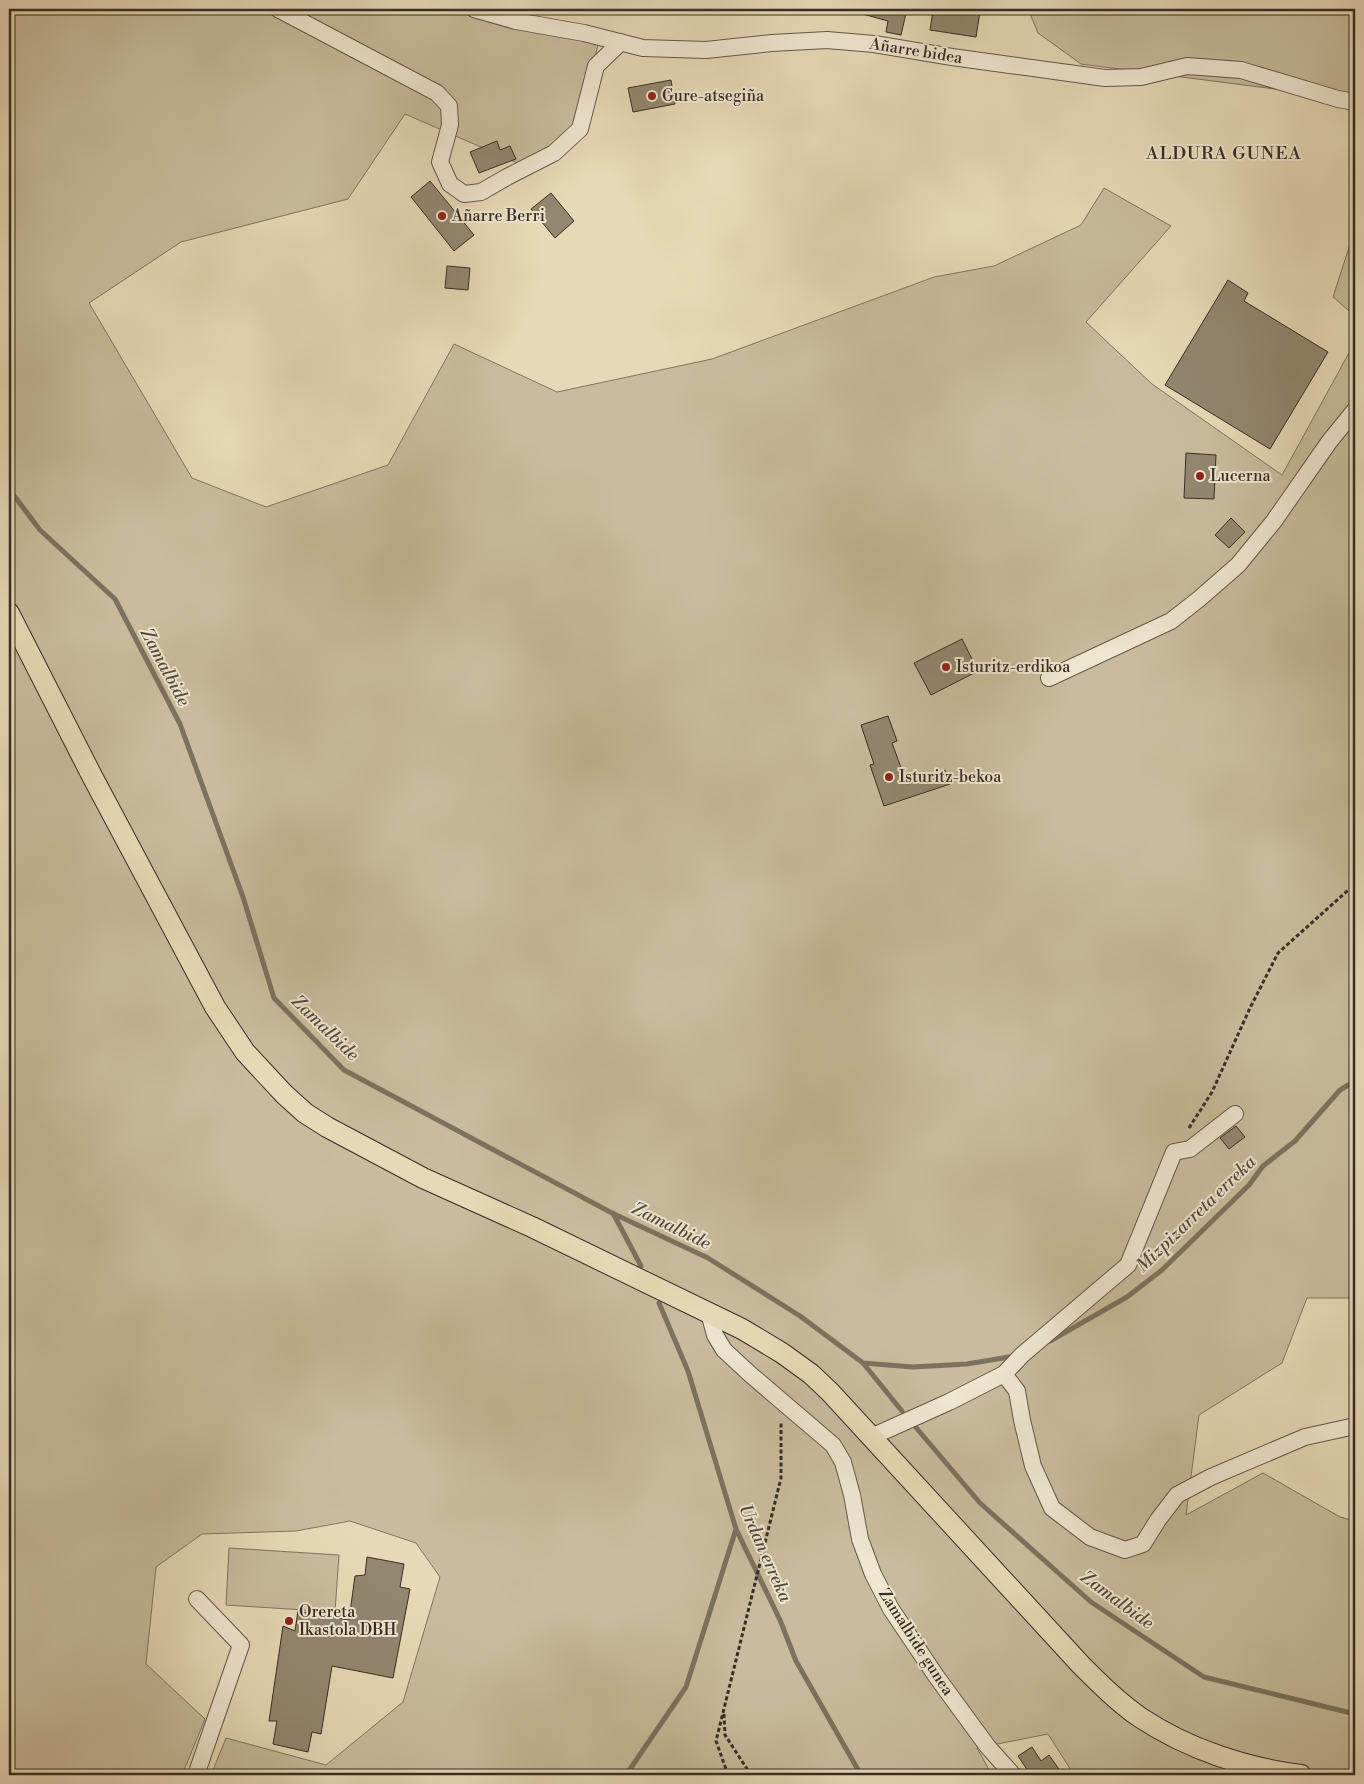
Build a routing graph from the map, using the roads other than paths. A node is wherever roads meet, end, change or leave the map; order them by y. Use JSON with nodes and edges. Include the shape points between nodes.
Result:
{"nodes":[{"id":1,"x":278,"y":9,"type":"edge"},
{"id":2,"x":474,"y":9,"type":"edge"},
{"id":3,"x":621,"y":42,"type":"junction"},
{"id":4,"x":1355,"y":102,"type":"edge"},
{"id":5,"x":1355,"y":410,"type":"edge"},
{"id":6,"x":9,"y":613,"type":"edge"},
{"id":7,"x":1049,"y":678,"type":"dead end"},
{"id":8,"x":1235,"y":1114,"type":"dead end"},
{"id":9,"x":710,"y":1313,"type":"junction"},
{"id":10,"x":1004,"y":1374,"type":"junction"},
{"id":11,"x":1355,"y":1426,"type":"edge"},
{"id":12,"x":871,"y":1437,"type":"junction"},
{"id":13,"x":197,"y":1599,"type":"dead end"},
{"id":14,"x":196,"y":1775,"type":"edge"},
{"id":15,"x":1013,"y":1775,"type":"edge"},
{"id":16,"x":1301,"y":1775,"type":"edge"}],
"edges":[{"from":1,"to":3,"type":"street","via":[[437,93],[449,106],[450,125],[440,162],[450,184],[464,194],[481,192],[554,152],[580,129],[596,66]]},
{"from":2,"to":3,"type":"street","name":"Añarre bidea","via":[[516,22]]},
{"from":3,"to":4,"type":"street","name":"Añarre bidea","via":[[643,48],[706,50],[827,40],[1105,78],[1140,77],[1187,66],[1241,70]]},
{"from":5,"to":7,"type":"street","via":[[1274,521],[1244,557],[1199,599],[1171,621]]},
{"from":6,"to":9,"type":"main road","via":[[215,1007],[265,1076],[306,1113],[358,1144],[422,1178]]},
{"from":8,"to":10,"type":"street","via":[[1190,1149],[1174,1152],[1128,1265]]},
{"from":9,"to":12,"type":"main road","via":[[782,1353],[811,1374]]},
{"from":9,"to":15,"type":"street","name":"Zamalbide gunea","via":[[715,1335],[724,1350],[833,1445],[843,1462],[866,1557],[891,1609],[988,1747]]},
{"from":10,"to":11,"type":"street","via":[[1018,1391],[1033,1466],[1052,1508],[1090,1537],[1125,1550],[1143,1544],[1177,1495],[1304,1436]]},
{"from":10,"to":12,"type":"street"},
{"from":12,"to":16,"type":"main road","via":[[1105,1690],[1141,1718],[1192,1746],[1254,1767]]},
{"from":13,"to":14,"type":"street","via":[[241,1645]]}]}
